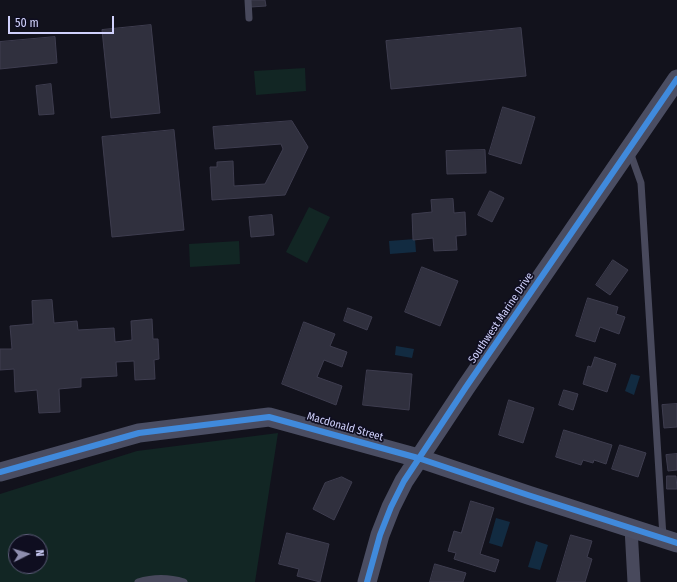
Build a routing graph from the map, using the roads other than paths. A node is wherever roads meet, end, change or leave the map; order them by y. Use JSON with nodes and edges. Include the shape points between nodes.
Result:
{"nodes":[{"id":1,"x":248,"y":0,"type":"edge"},
{"id":2,"x":249,"y":18,"type":"dead end"},
{"id":3,"x":677,"y":79,"type":"edge"},
{"id":4,"x":629,"y":150,"type":"junction"},
{"id":5,"x":418,"y":458,"type":"junction"},
{"id":6,"x":0,"y":472,"type":"edge"},
{"id":7,"x":631,"y":528,"type":"junction"},
{"id":8,"x":670,"y":541,"type":"edge"},
{"id":9,"x":138,"y":582,"type":"edge"},
{"id":10,"x":184,"y":582,"type":"edge"},
{"id":11,"x":367,"y":582,"type":"edge"},
{"id":12,"x":634,"y":582,"type":"edge"}],
"edges":[{"from":1,"to":2,"type":"lane"},
{"from":3,"to":4,"type":"street","name":"Southwest Marine Drive"},
{"from":4,"to":5,"type":"street","name":"Southwest Marine Drive"},
{"from":4,"to":8,"type":"lane","via":[[641,183]]},
{"from":5,"to":6,"type":"street","name":"Macdonald Street","via":[[269,416],[138,433]]},
{"from":5,"to":7,"type":"street","name":"Macdonald Street"},
{"from":5,"to":11,"type":"street","name":"Southwest Marine Drive","via":[[391,507]]},
{"from":7,"to":8,"type":"street","name":"Macdonald Street"},
{"from":7,"to":12,"type":"street"},
{"from":9,"to":10,"type":"lane","via":[[160,578]]}]}
